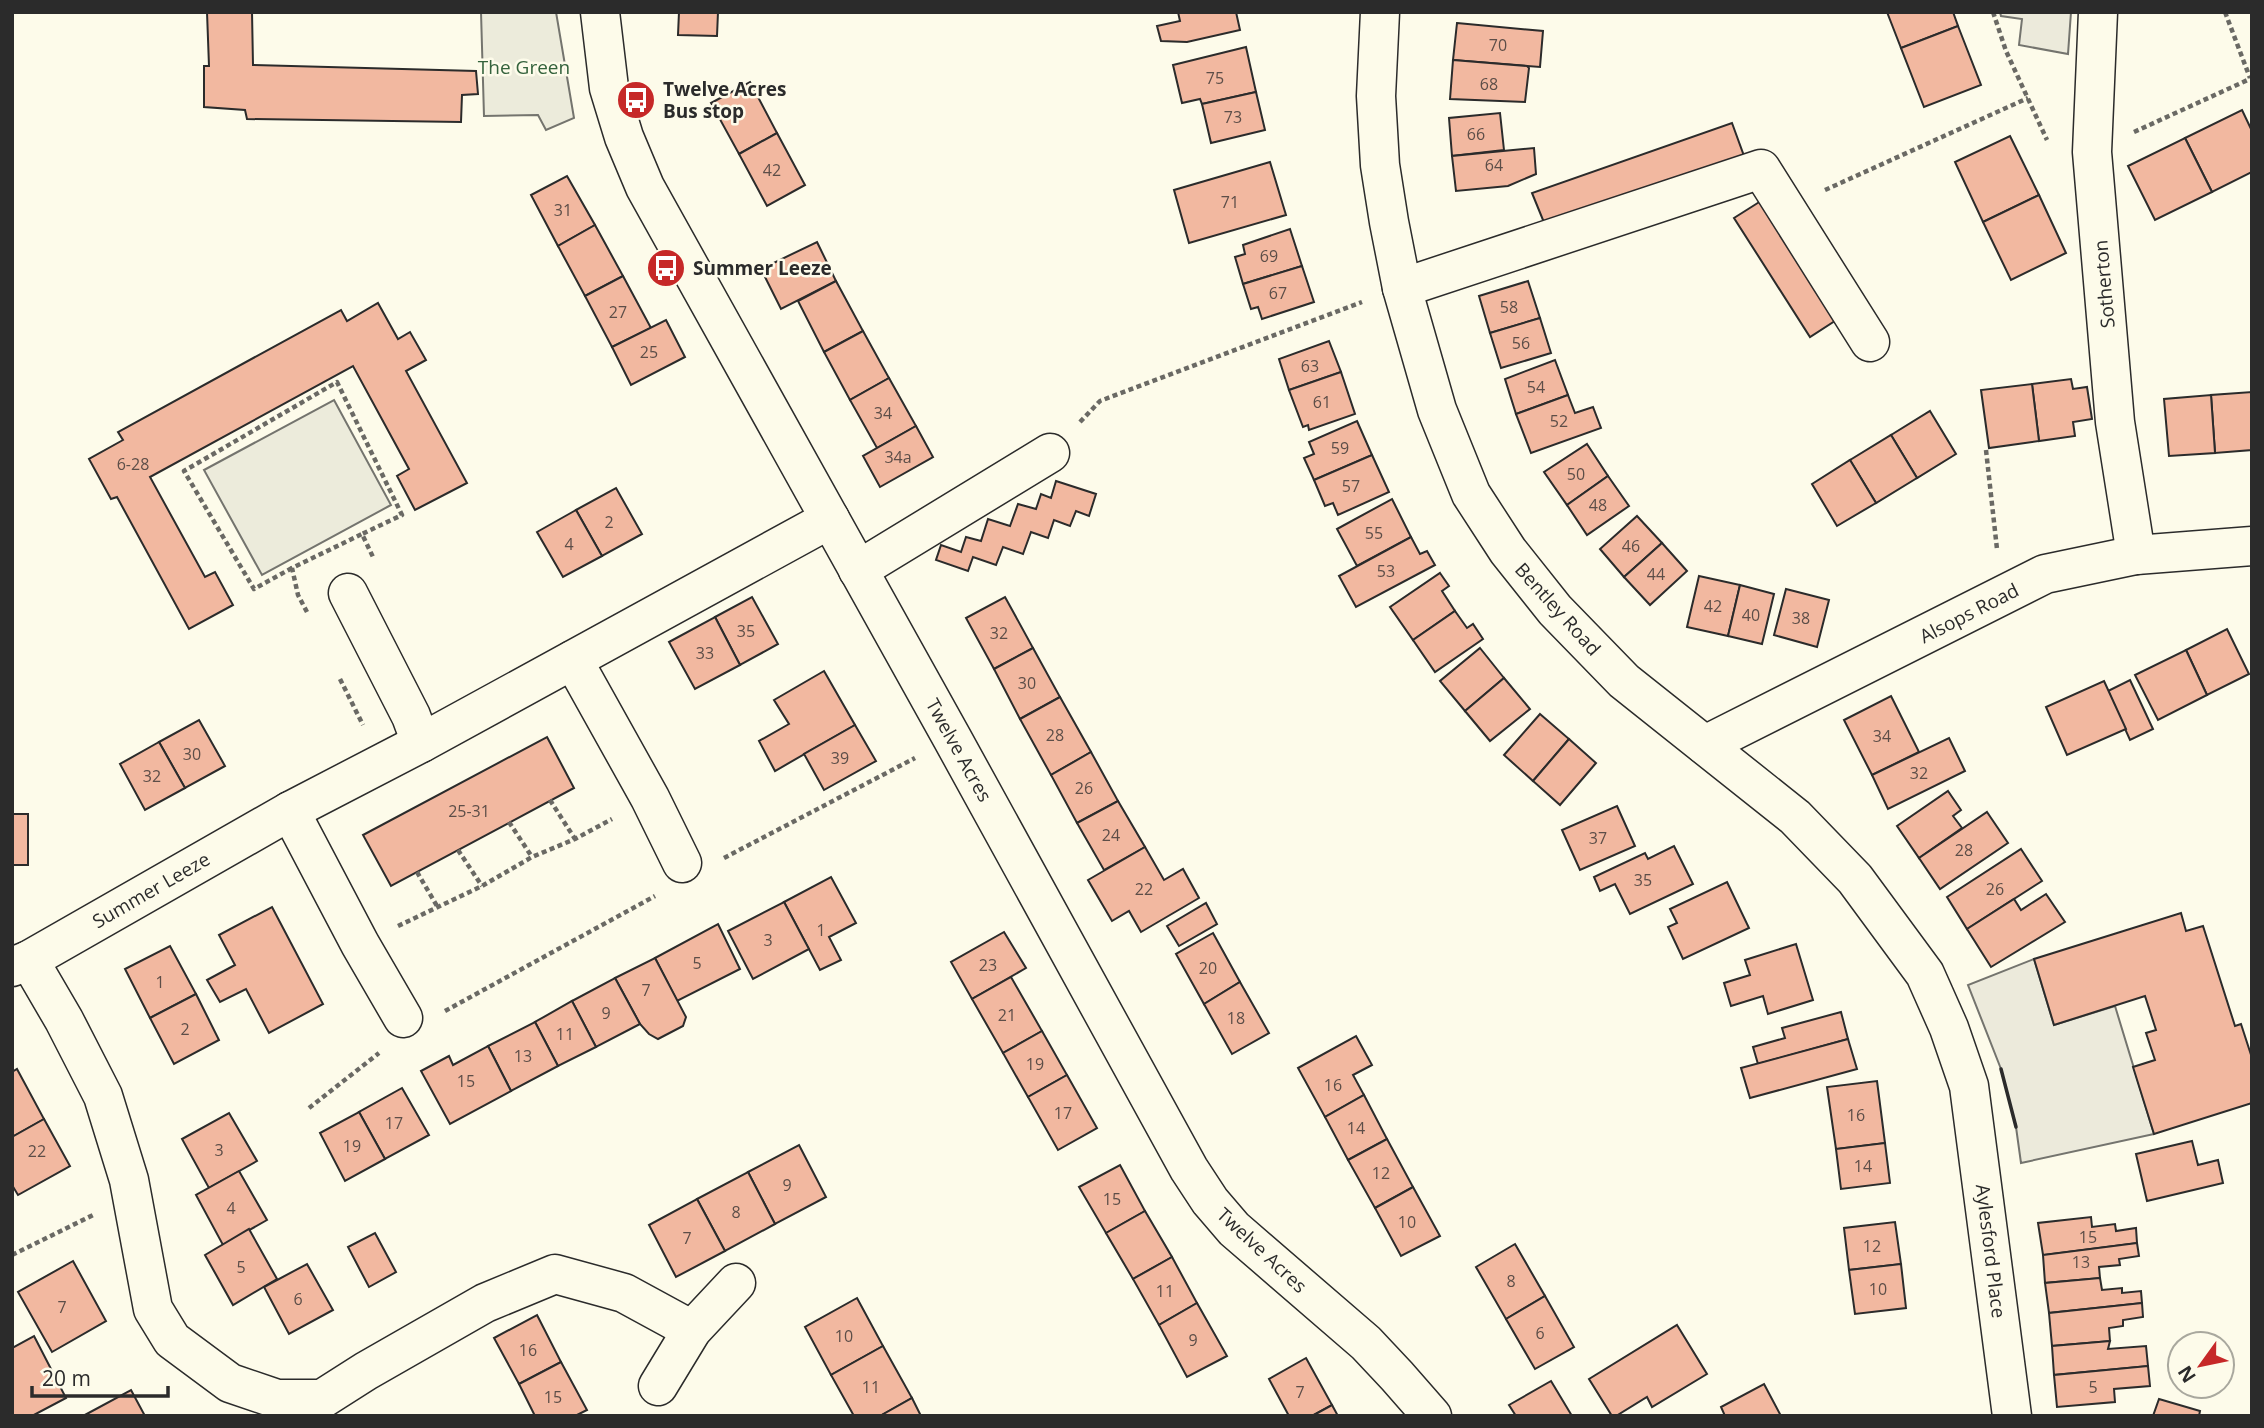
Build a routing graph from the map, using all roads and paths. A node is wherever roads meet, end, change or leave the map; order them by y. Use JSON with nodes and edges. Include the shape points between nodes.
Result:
{"nodes":[{"id":1,"x":600,"y":12,"type":"edge"},
{"id":2,"x":1380,"y":12,"type":"edge"},
{"id":3,"x":1993,"y":12,"type":"edge"},
{"id":4,"x":2098,"y":12,"type":"edge"},
{"id":5,"x":2225,"y":12,"type":"edge"},
{"id":6,"x":2251,"y":78,"type":"edge"},
{"id":7,"x":2028,"y":98,"type":"junction"},
{"id":8,"x":2050,"y":146,"type":"dead end"},
{"id":9,"x":2092,"y":152,"type":"junction"},
{"id":10,"x":1786,"y":208,"type":"junction"},
{"id":11,"x":1402,"y":288,"type":"junction"},
{"id":12,"x":1870,"y":342,"type":"dead end"},
{"id":13,"x":1986,"y":450,"type":"dead end"},
{"id":14,"x":1050,"y":453,"type":"joint"},
{"id":15,"x":830,"y":519,"type":"junction"},
{"id":16,"x":362,"y":534,"type":"dead end"},
{"id":17,"x":2252,"y":547,"type":"edge"},
{"id":18,"x":2136,"y":555,"type":"junction"},
{"id":19,"x":292,"y":569,"type":"dead end"},
{"id":20,"x":858,"y":570,"type":"junction"},
{"id":21,"x":348,"y":593,"type":"dead end"},
{"id":22,"x":2004,"y":595,"type":"junction"},
{"id":23,"x":573,"y":660,"type":"junction"},
{"id":24,"x":953,"y":738,"type":"junction"},
{"id":25,"x":421,"y":743,"type":"junction"},
{"id":26,"x":1705,"y":745,"type":"junction"},
{"id":27,"x":650,"y":798,"type":"junction"},
{"id":28,"x":550,"y":800,"type":"dead end"},
{"id":29,"x":290,"y":811,"type":"junction"},
{"id":30,"x":509,"y":822,"type":"dead end"},
{"id":31,"x":575,"y":839,"type":"junction"},
{"id":32,"x":458,"y":850,"type":"dead end"},
{"id":33,"x":532,"y":857,"type":"junction"},
{"id":34,"x":686,"y":870,"type":"junction"},
{"id":35,"x":417,"y":872,"type":"dead end"},
{"id":36,"x":482,"y":886,"type":"junction"},
{"id":37,"x":20,"y":964,"type":"edge"},
{"id":38,"x":404,"y":1026,"type":"junction"},
{"id":39,"x":1969,"y":1086,"type":"joint"},
{"id":40,"x":309,"y":1108,"type":"dead end"},
{"id":41,"x":131,"y":1196,"type":"junction"},
{"id":42,"x":12,"y":1255,"type":"edge"},
{"id":43,"x":736,"y":1283,"type":"dead end"},
{"id":44,"x":692,"y":1330,"type":"junction"},
{"id":45,"x":658,"y":1386,"type":"dead end"},
{"id":46,"x":323,"y":1407,"type":"edge"},
{"id":47,"x":1432,"y":1416,"type":"edge"},
{"id":48,"x":2011,"y":1416,"type":"edge"}],
"edges":[{"from":1,"to":15,"type":"street","name":"Twelve Acres","via":[[609,88],[645,187]]},
{"from":2,"to":11,"type":"street","name":"Bentley Road","via":[[1376,96],[1380,165]]},
{"from":3,"to":7,"type":"path"},
{"from":4,"to":9,"type":"street","name":"Sotherton"},
{"from":5,"to":6,"type":"path"},
{"from":6,"to":9,"type":"path"},
{"from":7,"to":8,"type":"path"},
{"from":7,"to":10,"type":"path"},
{"from":9,"to":18,"type":"street","name":"Sotherton","via":[[2115,422]]},
{"from":10,"to":11,"type":"street","via":[[1761,169]]},
{"from":10,"to":12,"type":"street"},
{"from":11,"to":14,"type":"path","via":[[1100,401]]},
{"from":11,"to":26,"type":"street","name":"Bentley Road","via":[[1437,410],[1471,494],[1508,551],[1555,610],[1624,681]]},
{"from":13,"to":22,"type":"path"},
{"from":14,"to":20,"type":"street"},
{"from":15,"to":20,"type":"street","name":"Twelve Acres"},
{"from":15,"to":23,"type":"street","name":"Summer Leeze"},
{"from":16,"to":19,"type":"path","via":[[402,515],[337,382],[184,471],[254,589]]},
{"from":17,"to":18,"type":"street","name":"Alsops Road"},
{"from":18,"to":22,"type":"street","name":"Alsops Road","via":[[2045,574]]},
{"from":20,"to":24,"type":"street","name":"Twelve Acres"},
{"from":21,"to":25,"type":"street"},
{"from":22,"to":26,"type":"street","name":"Alsops Road"},
{"from":23,"to":25,"type":"street","name":"Summer Leeze"},
{"from":23,"to":27,"type":"street"},
{"from":24,"to":34,"type":"path"},
{"from":24,"to":47,"type":"street","name":"Twelve Acres","via":[[1210,1201],[1234,1229],[1366,1343]]},
{"from":25,"to":29,"type":"street","name":"Summer Leeze"},
{"from":26,"to":39,"type":"street","name":"Bentley Road","via":[[1795,817],[1855,879],[1925,974]]},
{"from":27,"to":31,"type":"path"},
{"from":27,"to":34,"type":"street"},
{"from":28,"to":31,"type":"path"},
{"from":29,"to":37,"type":"street","name":"Summer Leeze"},
{"from":29,"to":38,"type":"street"},
{"from":30,"to":33,"type":"path"},
{"from":31,"to":33,"type":"path"},
{"from":32,"to":36,"type":"path"},
{"from":33,"to":36,"type":"path"},
{"from":34,"to":38,"type":"path"},
{"from":35,"to":36,"type":"path","via":[[437,906]]},
{"from":37,"to":41,"type":"street","via":[[64,1020],[103,1096]]},
{"from":38,"to":40,"type":"path"},
{"from":39,"to":48,"type":"street","name":"Aylesford Place"},
{"from":41,"to":42,"type":"path"},
{"from":41,"to":46,"type":"street","via":[[153,1309],[172,1340],[230,1383],[276,1399]]},
{"from":43,"to":44,"type":"street"},
{"from":44,"to":45,"type":"street"},
{"from":44,"to":46,"type":"street","via":[[624,1293],[555,1274],[485,1303],[366,1371]]}]}
